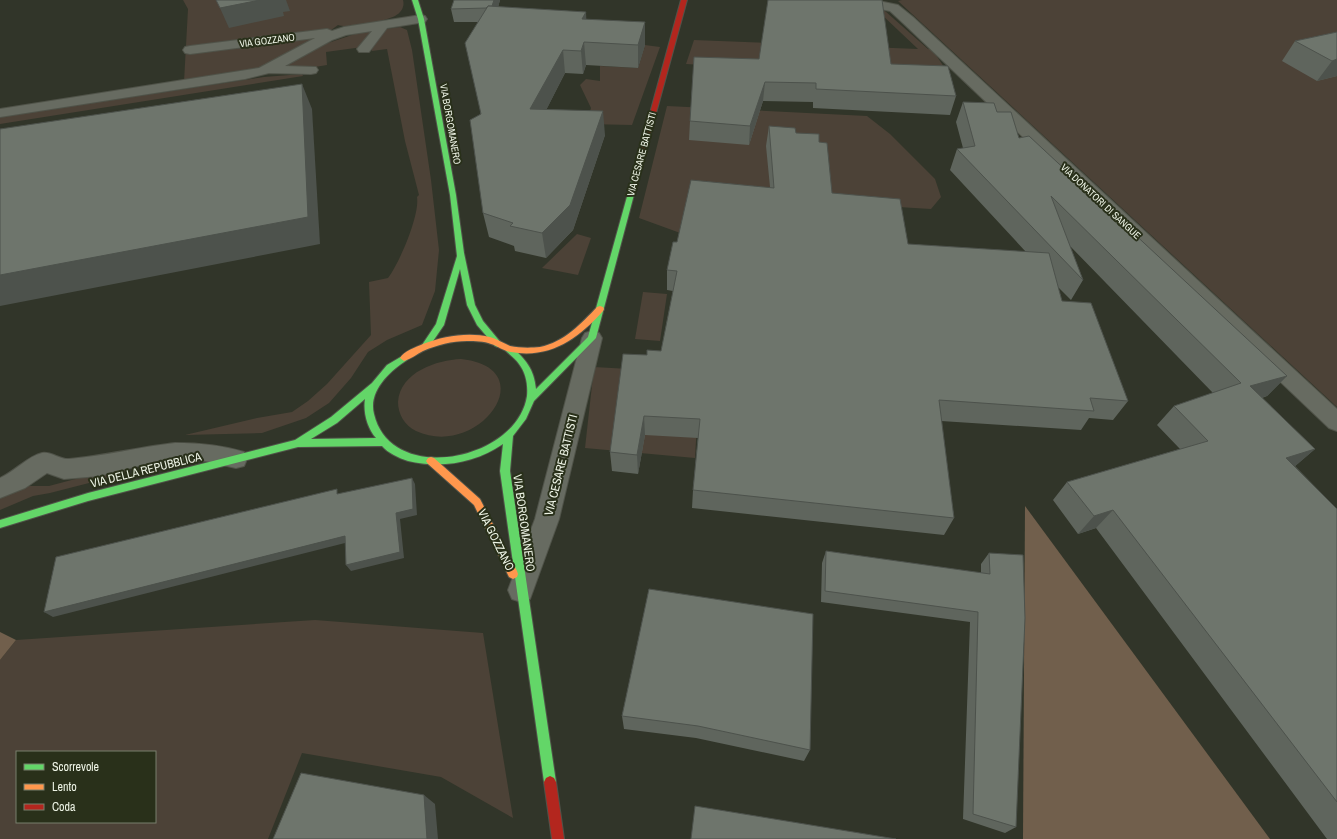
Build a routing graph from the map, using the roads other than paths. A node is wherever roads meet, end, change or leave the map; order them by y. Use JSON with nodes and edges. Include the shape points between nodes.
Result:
{"nodes":[{"id":1,"x":415,"y":0,"type":"edge"},
{"id":2,"x":684,"y":0,"type":"edge"},
{"id":3,"x":856,"y":0,"type":"edge"},
{"id":4,"x":421,"y":19,"type":"junction"},
{"id":5,"x":383,"y":25,"type":"junction"},
{"id":6,"x":344,"y":31,"type":"junction"},
{"id":7,"x":364,"y":49,"type":"dead end"},
{"id":8,"x":190,"y":50,"type":"dead end"},
{"id":9,"x":311,"y":70,"type":"dead end"},
{"id":10,"x":263,"y":71,"type":"junction"},
{"id":11,"x":0,"y":113,"type":"edge"},
{"id":12,"x":460,"y":253,"type":"junction"},
{"id":13,"x":600,"y":309,"type":"junction"},
{"id":14,"x":592,"y":338,"type":"junction"},
{"id":15,"x":498,"y":344,"type":"junction"},
{"id":16,"x":426,"y":345,"type":"junction"},
{"id":17,"x":509,"y":349,"type":"junction"},
{"id":18,"x":376,"y":385,"type":"junction"},
{"id":19,"x":531,"y":399,"type":"junction"},
{"id":20,"x":1337,"y":422,"type":"edge"},
{"id":21,"x":509,"y":435,"type":"junction"},
{"id":22,"x":383,"y":442,"type":"junction"},
{"id":23,"x":298,"y":443,"type":"junction"},
{"id":24,"x":236,"y":459,"type":"junction"},
{"id":25,"x":431,"y":461,"type":"junction"},
{"id":26,"x":0,"y":488,"type":"edge"},
{"id":27,"x":0,"y":524,"type":"edge"},
{"id":28,"x":521,"y":590,"type":"junction"},
{"id":29,"x":558,"y":839,"type":"edge"}],
"edges":[{"from":1,"to":4,"type":"main road","name":"VIA BORGOMANERO"},
{"from":2,"to":13,"type":"main road","name":"VIA CESARE BATTISTI"},
{"from":3,"to":20,"type":"street","name":"VIA DONATORI DI SANGUE","via":[[894,8],[908,20]]},
{"from":4,"to":5,"type":"street","name":"VIA GOZZANO"},
{"from":4,"to":12,"type":"main road","name":"VIA BORGOMANERO","via":[[453,195]]},
{"from":5,"to":6,"type":"street","name":"VIA GOZZANO"},
{"from":5,"to":7,"type":"street"},
{"from":6,"to":8,"type":"street","name":"VIA GOZZANO"},
{"from":6,"to":10,"type":"street","name":"VIA GOZZANO","via":[[327,37]]},
{"from":9,"to":10,"type":"street"},
{"from":10,"to":11,"type":"street"},
{"from":12,"to":15,"type":"main road","name":"VIA BORGOMANERO","via":[[471,305],[480,323]]},
{"from":12,"to":16,"type":"main road","name":"VIA BORGOMANERO","via":[[440,325]]},
{"from":13,"to":14,"type":"main road","name":"VIA CESARE BATTISTI"},
{"from":13,"to":17,"type":"main road","name":"VIA CESARE BATTISTI","via":[[571,339],[541,349]]},
{"from":14,"to":19,"type":"main road","name":"VIA CESARE BATTISTI"},
{"from":14,"to":28,"type":"street","name":"VIA CESARE BATTISTI","via":[[547,519]]},
{"from":15,"to":16,"type":"main road","via":[[477,338],[456,338]]},
{"from":15,"to":17,"type":"main road"},
{"from":16,"to":18,"type":"main road","via":[[399,359]]},
{"from":17,"to":19,"type":"main road","via":[[519,356],[529,371]]},
{"from":18,"to":22,"type":"main road","via":[[371,397],[369,414],[375,432]]},
{"from":18,"to":23,"type":"main road","name":"VIA DELLA REPUBBLICA","via":[[334,420]]},
{"from":19,"to":21,"type":"main road","via":[[523,418]]},
{"from":21,"to":25,"type":"main road","via":[[472,455],[455,460]]},
{"from":21,"to":28,"type":"main road","name":"VIA BORGOMANERO","via":[[505,471]]},
{"from":22,"to":23,"type":"main road","name":"VIA DELLA REPUBBLICA"},
{"from":22,"to":25,"type":"main road","via":[[406,456]]},
{"from":23,"to":24,"type":"main road","name":"VIA DELLA REPUBBLICA"},
{"from":24,"to":26,"type":"street","via":[[205,452],[175,452],[64,470],[44,462],[17,481]]},
{"from":24,"to":27,"type":"main road","name":"VIA DELLA REPUBBLICA","via":[[88,497]]},
{"from":25,"to":28,"type":"main road","name":"VIA GOZZANO","via":[[477,502]]},
{"from":28,"to":29,"type":"main road","name":"VIA BORGOMANERO"}]}
